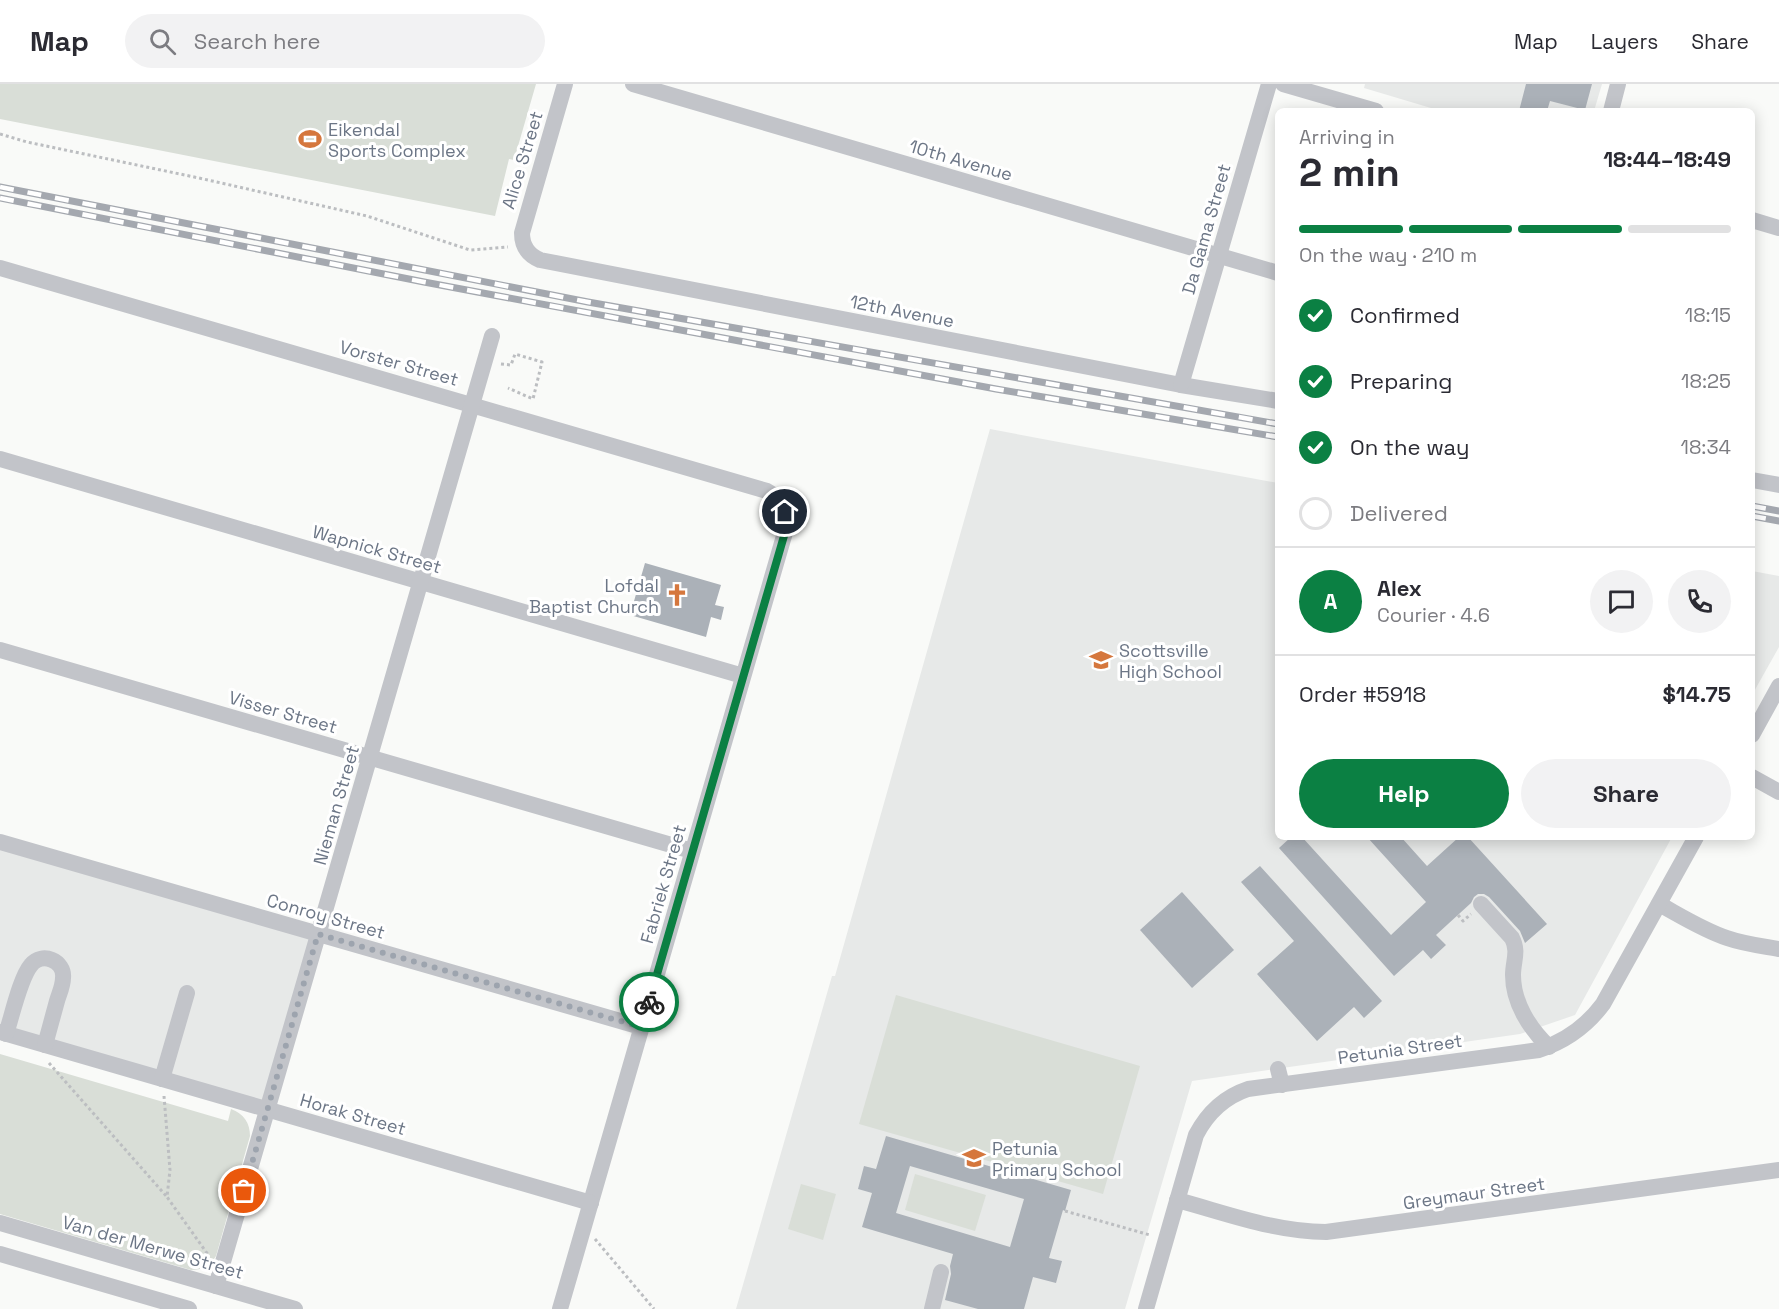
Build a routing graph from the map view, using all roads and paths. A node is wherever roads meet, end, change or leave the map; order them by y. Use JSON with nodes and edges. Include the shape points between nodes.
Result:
{"nodes":[{"id":1,"x":565,"y":84,"type":"edge"},
{"id":2,"x":633,"y":84,"type":"edge"},
{"id":3,"x":1269,"y":84,"type":"edge"},
{"id":4,"x":1283,"y":84,"type":"edge"},
{"id":5,"x":1618,"y":84,"type":"edge"},
{"id":6,"x":1366,"y":108,"type":"edge"},
{"id":7,"x":1612,"y":108,"type":"edge"},
{"id":8,"x":0,"y":134,"type":"edge"},
{"id":9,"x":1755,"y":221,"type":"edge"},
{"id":10,"x":1779,"y":228,"type":"edge"},
{"id":11,"x":524,"y":246,"type":"junction"},
{"id":12,"x":1219,"y":256,"type":"junction"},
{"id":13,"x":0,"y":268,"type":"edge"},
{"id":14,"x":1275,"y":272,"type":"edge"},
{"id":15,"x":492,"y":336,"type":"dead end"},
{"id":16,"x":484,"y":363,"type":"junction"},
{"id":17,"x":1181,"y":385,"type":"junction"},
{"id":18,"x":508,"y":388,"type":"dead end"},
{"id":19,"x":1275,"y":401,"type":"edge"},
{"id":20,"x":472,"y":405,"type":"junction"},
{"id":21,"x":0,"y":459,"type":"edge"},
{"id":22,"x":1755,"y":481,"type":"edge"},
{"id":23,"x":1779,"y":485,"type":"edge"},
{"id":24,"x":782,"y":504,"type":"joint"},
{"id":25,"x":421,"y":582,"type":"junction"},
{"id":26,"x":0,"y":650,"type":"edge"},
{"id":27,"x":743,"y":676,"type":"junction"},
{"id":28,"x":1779,"y":686,"type":"edge"},
{"id":29,"x":1755,"y":730,"type":"edge"},
{"id":30,"x":370,"y":757,"type":"junction"},
{"id":31,"x":1755,"y":779,"type":"edge"},
{"id":32,"x":1779,"y":792,"type":"edge"},
{"id":33,"x":1694,"y":840,"type":"edge"},
{"id":34,"x":0,"y":842,"type":"edge"},
{"id":35,"x":693,"y":851,"type":"junction"},
{"id":36,"x":1481,"y":904,"type":"dead end"},
{"id":37,"x":1659,"y":904,"type":"junction"},
{"id":38,"x":318,"y":934,"type":"junction"},
{"id":39,"x":1779,"y":949,"type":"edge"},
{"id":40,"x":187,"y":993,"type":"dead end"},
{"id":41,"x":641,"y":1027,"type":"junction"},
{"id":42,"x":3,"y":1033,"type":"edge"},
{"id":43,"x":27,"y":1040,"type":"junction"},
{"id":44,"x":45,"y":1045,"type":"junction"},
{"id":45,"x":1549,"y":1047,"type":"junction"},
{"id":46,"x":162,"y":1079,"type":"junction"},
{"id":47,"x":267,"y":1109,"type":"junction"},
{"id":48,"x":1779,"y":1170,"type":"edge"},
{"id":49,"x":167,"y":1197,"type":"junction"},
{"id":50,"x":1177,"y":1200,"type":"junction"},
{"id":51,"x":591,"y":1203,"type":"junction"},
{"id":52,"x":1065,"y":1211,"type":"dead end"},
{"id":53,"x":0,"y":1223,"type":"edge"},
{"id":54,"x":584,"y":1226,"type":"junction"},
{"id":55,"x":1166,"y":1240,"type":"junction"},
{"id":56,"x":0,"y":1254,"type":"edge"},
{"id":57,"x":941,"y":1272,"type":"dead end"},
{"id":58,"x":218,"y":1279,"type":"junction"},
{"id":59,"x":189,"y":1309,"type":"edge"},
{"id":60,"x":295,"y":1309,"type":"edge"},
{"id":61,"x":560,"y":1309,"type":"edge"},
{"id":62,"x":654,"y":1309,"type":"edge"},
{"id":63,"x":932,"y":1309,"type":"edge"},
{"id":64,"x":1146,"y":1309,"type":"edge"}],
"edges":[{"from":1,"to":11,"type":"street","name":"Alice Street","via":[[523,226]]},
{"from":2,"to":12,"type":"street","name":"10th Avenue"},
{"from":3,"to":12,"type":"street","name":"Da Gama Street"},
{"from":4,"to":6,"type":"street"},
{"from":5,"to":7,"type":"street"},
{"from":8,"to":11,"type":"path","via":[[367,216],[470,250]]},
{"from":9,"to":10,"type":"street"},
{"from":11,"to":17,"type":"street","name":"12th Avenue","via":[[540,260]]},
{"from":12,"to":14,"type":"street","name":"10th Avenue"},
{"from":12,"to":17,"type":"street","name":"Da Gama Street"},
{"from":13,"to":20,"type":"street","name":"Vorster Street"},
{"from":15,"to":16,"type":"street","name":"Nieman Street"},
{"from":16,"to":18,"type":"path","via":[[511,365],[515,354],[542,362],[533,399]]},
{"from":16,"to":20,"type":"street","name":"Nieman Street"},
{"from":17,"to":19,"type":"street","name":"12th Avenue"},
{"from":20,"to":24,"type":"street","name":"Vorster Street","via":[[767,491]]},
{"from":20,"to":25,"type":"street","name":"Nieman Street"},
{"from":21,"to":25,"type":"street","name":"Wapnick Street"},
{"from":22,"to":23,"type":"street"},
{"from":24,"to":27,"type":"street","name":"Fabriek Street","via":[[786,529]]},
{"from":25,"to":27,"type":"street","name":"Wapnick Street"},
{"from":25,"to":30,"type":"street","name":"Nieman Street"},
{"from":26,"to":30,"type":"street","name":"Visser Street"},
{"from":27,"to":35,"type":"street","name":"Fabriek Street"},
{"from":28,"to":29,"type":"street"},
{"from":30,"to":35,"type":"street","name":"Visser Street"},
{"from":30,"to":38,"type":"street","name":"Nieman Street"},
{"from":31,"to":32,"type":"street"},
{"from":33,"to":37,"type":"street","name":"Petunia Street"},
{"from":34,"to":38,"type":"street","name":"Conroy Street"},
{"from":35,"to":41,"type":"street","name":"Fabriek Street"},
{"from":36,"to":45,"type":"street","via":[[1512,938],[1515,990],[1528,1021]]},
{"from":37,"to":39,"type":"street","via":[[1727,938]]},
{"from":37,"to":45,"type":"street","name":"Petunia Street","via":[[1595,1015],[1576,1032]]},
{"from":38,"to":41,"type":"street","name":"Conroy Street"},
{"from":38,"to":47,"type":"street","name":"Nieman Street"},
{"from":40,"to":46,"type":"street"},
{"from":41,"to":51,"type":"street","name":"Fabriek Street"},
{"from":42,"to":43,"type":"street","name":"Horak Street"},
{"from":42,"to":44,"type":"street","via":[[30,966],[46,958],[54,960],[64,977]]},
{"from":43,"to":44,"type":"street","name":"Horak Street"},
{"from":43,"to":49,"type":"path"},
{"from":44,"to":46,"type":"street","name":"Horak Street"},
{"from":45,"to":50,"type":"street","name":"Petunia Street","via":[[1280,1076],[1238,1092],[1210,1113],[1196,1135]]},
{"from":46,"to":47,"type":"street","name":"Horak Street"},
{"from":46,"to":49,"type":"path","via":[[170,1170]]},
{"from":47,"to":51,"type":"street","name":"Horak Street"},
{"from":47,"to":58,"type":"street","name":"Nieman Street"},
{"from":48,"to":50,"type":"street","name":"Greymaur Street","via":[[1326,1232],[1279,1228]]},
{"from":49,"to":58,"type":"path"},
{"from":50,"to":55,"type":"street","name":"Petunia Street"},
{"from":51,"to":54,"type":"street","name":"Fabriek Street"},
{"from":52,"to":55,"type":"path"},
{"from":53,"to":58,"type":"street","name":"Van der Merwe Street"},
{"from":54,"to":61,"type":"street","name":"Fabriek Street"},
{"from":54,"to":62,"type":"path"},
{"from":55,"to":64,"type":"street","name":"Petunia Street"},
{"from":56,"to":59,"type":"street"},
{"from":57,"to":63,"type":"street"},
{"from":58,"to":60,"type":"street","name":"Van der Merwe Street"}]}
